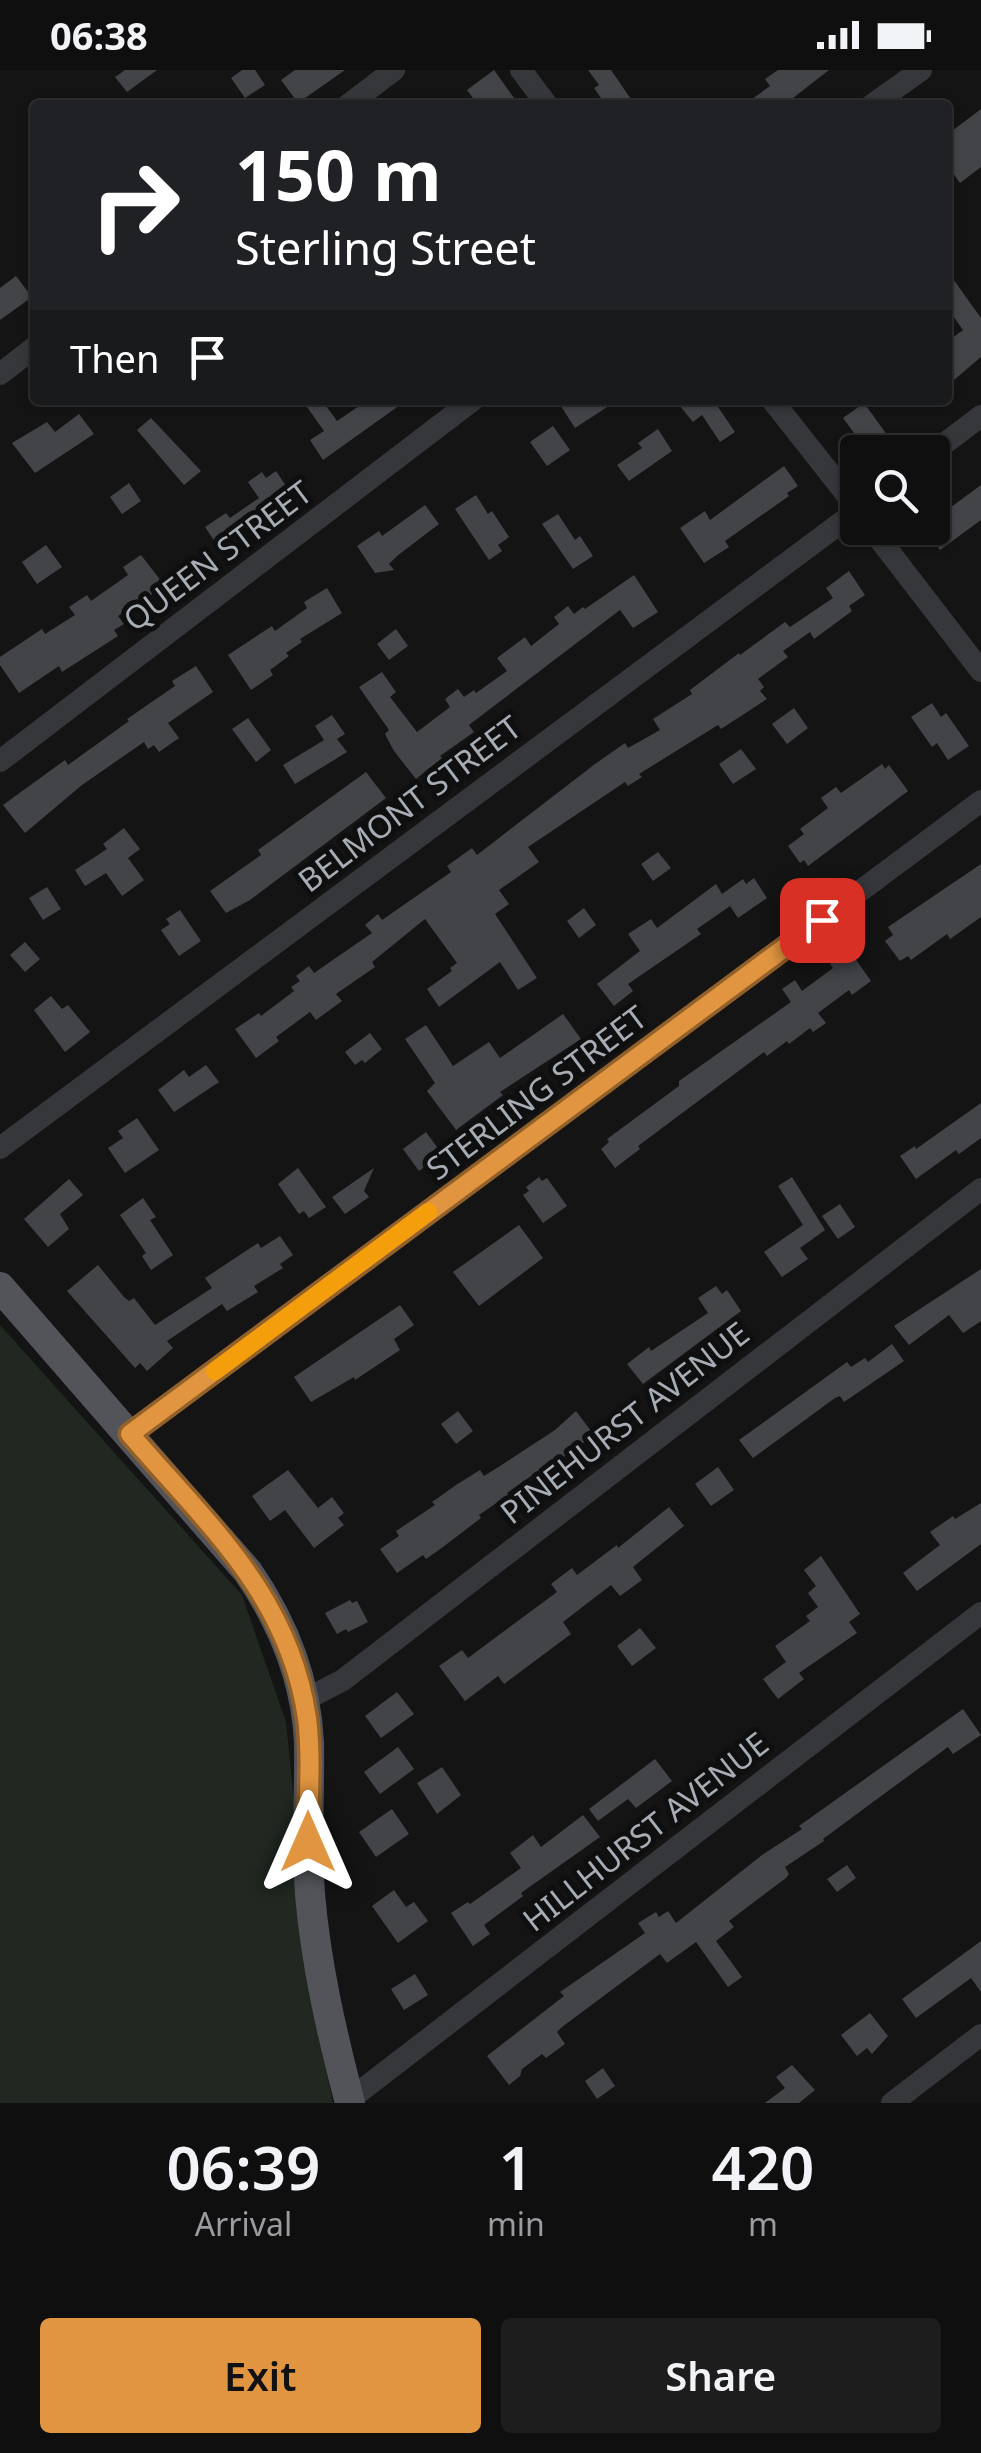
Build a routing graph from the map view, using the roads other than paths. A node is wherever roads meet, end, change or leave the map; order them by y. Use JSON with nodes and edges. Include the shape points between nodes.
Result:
{"nodes":[{"id":1,"x":394,"y":70,"type":"edge"},
{"id":2,"x":521,"y":70,"type":"edge"},
{"id":3,"x":921,"y":70,"type":"edge"},
{"id":4,"x":355,"y":100,"type":"edge"},
{"id":5,"x":543,"y":100,"type":"edge"},
{"id":6,"x":879,"y":100,"type":"edge"},
{"id":7,"x":30,"y":350,"type":"edge"},
{"id":8,"x":0,"y":374,"type":"edge"},
{"id":9,"x":466,"y":405,"type":"edge"},
{"id":10,"x":776,"y":405,"type":"edge"},
{"id":11,"x":981,"y":416,"type":"edge"},
{"id":12,"x":950,"y":439,"type":"edge"},
{"id":13,"x":840,"y":487,"type":"edge"},
{"id":14,"x":840,"y":523,"type":"edge"},
{"id":15,"x":884,"y":545,"type":"edge"},
{"id":16,"x":981,"y":671,"type":"edge"},
{"id":17,"x":0,"y":761,"type":"edge"},
{"id":18,"x":981,"y":801,"type":"edge"},
{"id":19,"x":0,"y":1148,"type":"edge"},
{"id":20,"x":981,"y":1189,"type":"edge"},
{"id":21,"x":0,"y":1287,"type":"edge"},
{"id":22,"x":130,"y":1434,"type":"junction"},
{"id":23,"x":981,"y":1613,"type":"edge"},
{"id":24,"x":304,"y":1701,"type":"junction"},
{"id":25,"x":981,"y":2035,"type":"edge"},
{"id":26,"x":349,"y":2102,"type":"edge"},
{"id":27,"x":892,"y":2103,"type":"edge"}],
"edges":[{"from":1,"to":4,"type":"street"},
{"from":2,"to":5,"type":"street"},
{"from":3,"to":6,"type":"street"},
{"from":7,"to":8,"type":"street"},
{"from":9,"to":17,"type":"street","name":"QUEEN STREET"},
{"from":10,"to":13,"type":"street"},
{"from":11,"to":12,"type":"street"},
{"from":14,"to":19,"type":"street","name":"BELMONT STREET"},
{"from":15,"to":16,"type":"street"},
{"from":18,"to":22,"type":"street","name":"STERLING STREET"},
{"from":20,"to":24,"type":"street","name":"PINEHURST AVENUE","via":[[343,1680]]},
{"from":21,"to":22,"type":"main road"},
{"from":22,"to":24,"type":"main road","via":[[266,1599],[290,1649]]},
{"from":23,"to":26,"type":"street","name":"HILLHURST AVENUE"},
{"from":24,"to":26,"type":"main road","via":[[313,1932]]},
{"from":25,"to":27,"type":"street"}]}
